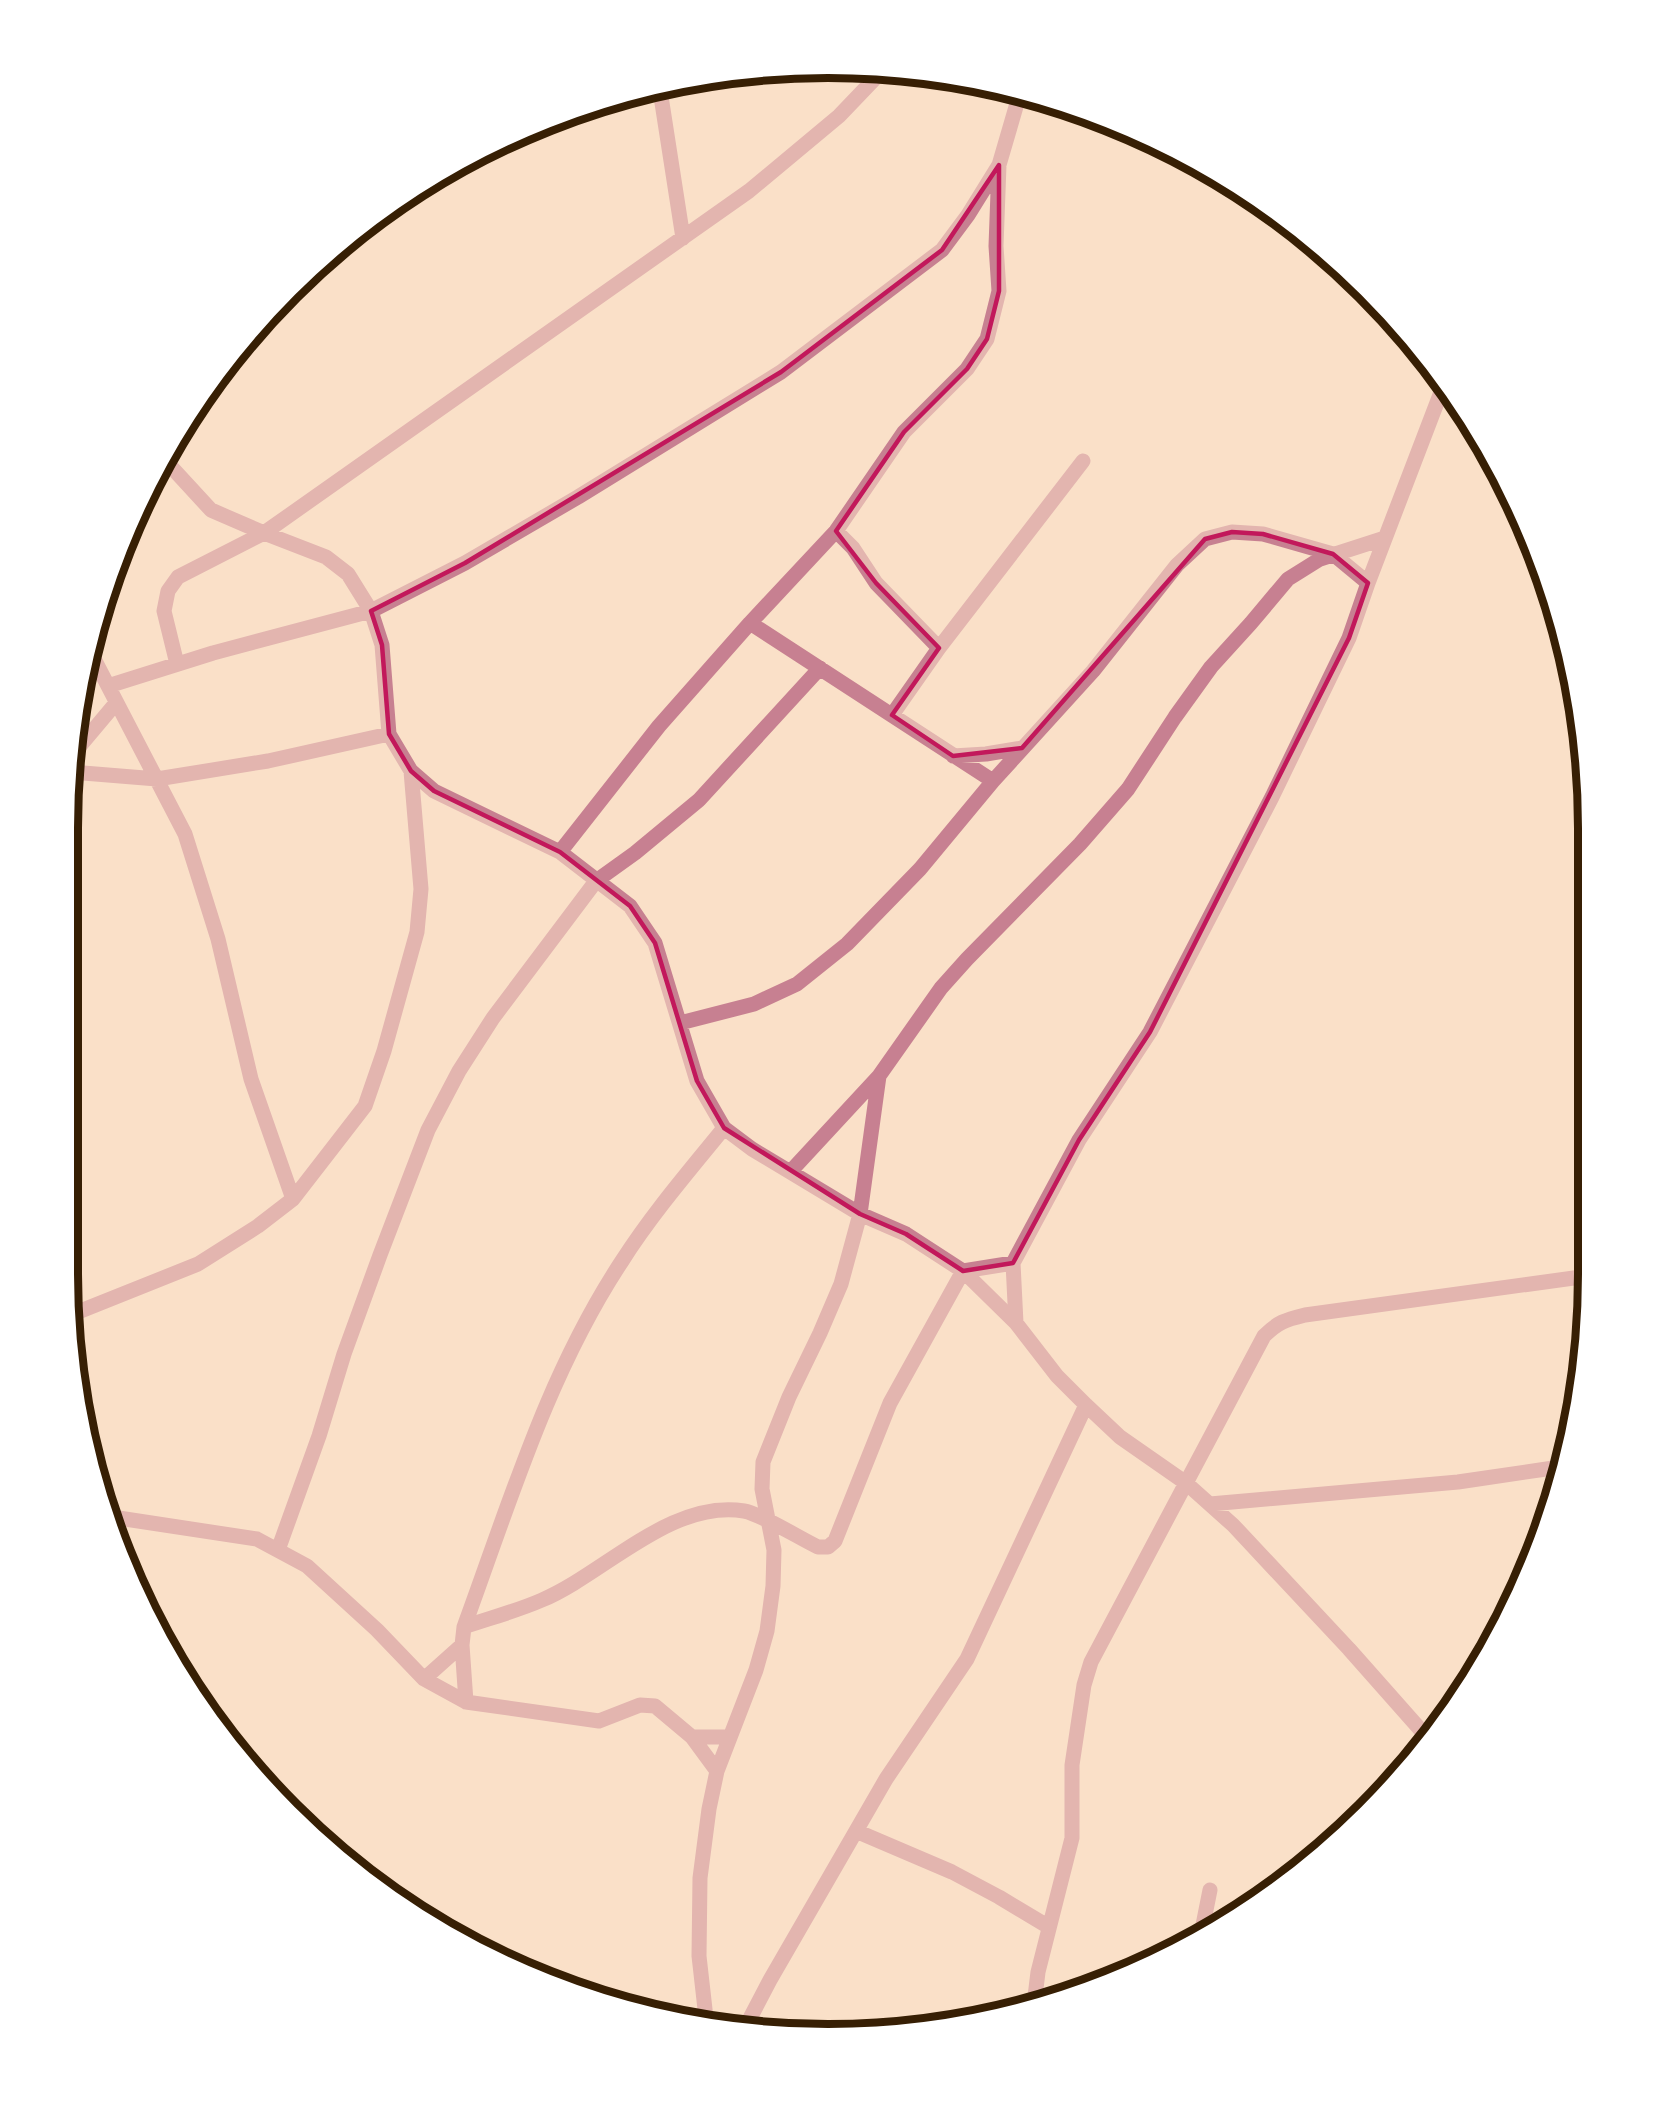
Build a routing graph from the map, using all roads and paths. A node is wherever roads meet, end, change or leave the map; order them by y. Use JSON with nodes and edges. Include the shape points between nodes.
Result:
{"nodes":[{"id":1,"x":874,"y":80,"type":"edge"},
{"id":2,"x":661,"y":97,"type":"edge"},
{"id":3,"x":1017,"y":103,"type":"edge"},
{"id":4,"x":999,"y":165,"type":"junction"},
{"id":5,"x":683,"y":238,"type":"junction"},
{"id":6,"x":1440,"y":395,"type":"edge"},
{"id":7,"x":1083,"y":461,"type":"dead end"},
{"id":8,"x":171,"y":466,"type":"edge"},
{"id":9,"x":836,"y":531,"type":"junction"},
{"id":10,"x":264,"y":533,"type":"junction"},
{"id":11,"x":1385,"y":538,"type":"junction"},
{"id":12,"x":1333,"y":554,"type":"junction"},
{"id":13,"x":1368,"y":583,"type":"junction"},
{"id":14,"x":370,"y":611,"type":"junction"},
{"id":15,"x":750,"y":623,"type":"junction"},
{"id":16,"x":939,"y":648,"type":"junction"},
{"id":17,"x":97,"y":664,"type":"edge"},
{"id":18,"x":177,"y":664,"type":"junction"},
{"id":19,"x":820,"y":668,"type":"junction"},
{"id":20,"x":108,"y":686,"type":"junction"},
{"id":21,"x":116,"y":703,"type":"junction"},
{"id":22,"x":892,"y":715,"type":"junction"},
{"id":23,"x":389,"y":734,"type":"junction"},
{"id":24,"x":83,"y":742,"type":"edge"},
{"id":25,"x":1022,"y":748,"type":"junction"},
{"id":26,"x":953,"y":756,"type":"junction"},
{"id":27,"x":411,"y":771,"type":"junction"},
{"id":28,"x":81,"y":773,"type":"edge"},
{"id":29,"x":157,"y":779,"type":"junction"},
{"id":30,"x":993,"y":781,"type":"junction"},
{"id":31,"x":560,"y":852,"type":"junction"},
{"id":32,"x":596,"y":881,"type":"junction"},
{"id":33,"x":680,"y":1023,"type":"junction"},
{"id":34,"x":879,"y":1076,"type":"junction"},
{"id":35,"x":724,"y":1128,"type":"junction"},
{"id":36,"x":791,"y":1171,"type":"junction"},
{"id":37,"x":293,"y":1198,"type":"junction"},
{"id":38,"x":860,"y":1214,"type":"junction"},
{"id":39,"x":1013,"y":1263,"type":"junction"},
{"id":40,"x":963,"y":1271,"type":"junction"},
{"id":41,"x":1578,"y":1277,"type":"edge"},
{"id":42,"x":80,"y":1311,"type":"edge"},
{"id":43,"x":1016,"y":1323,"type":"junction"},
{"id":44,"x":1086,"y":1405,"type":"junction"},
{"id":45,"x":1552,"y":1468,"type":"edge"},
{"id":46,"x":1186,"y":1483,"type":"junction"},
{"id":47,"x":1210,"y":1504,"type":"junction"},
{"id":48,"x":119,"y":1517,"type":"edge"},
{"id":49,"x":770,"y":1523,"type":"junction"},
{"id":50,"x":278,"y":1550,"type":"junction"},
{"id":51,"x":464,"y":1627,"type":"junction"},
{"id":52,"x":462,"y":1645,"type":"junction"},
{"id":53,"x":424,"y":1679,"type":"junction"},
{"id":54,"x":466,"y":1702,"type":"junction"},
{"id":55,"x":1422,"y":1732,"type":"edge"},
{"id":56,"x":692,"y":1737,"type":"junction"},
{"id":57,"x":729,"y":1737,"type":"junction"},
{"id":58,"x":717,"y":1771,"type":"junction"},
{"id":59,"x":856,"y":1831,"type":"junction"},
{"id":60,"x":1210,"y":1890,"type":"dead end"},
{"id":61,"x":1204,"y":1923,"type":"edge"},
{"id":62,"x":1050,"y":1927,"type":"junction"},
{"id":63,"x":1035,"y":1994,"type":"edge"},
{"id":64,"x":706,"y":2014,"type":"edge"},
{"id":65,"x":749,"y":2020,"type":"edge"}],
"edges":[{"from":1,"to":5,"type":"street","via":[[839,116],[749,191]]},
{"from":2,"to":5,"type":"street"},
{"from":3,"to":4,"type":"street"},
{"from":4,"to":9,"type":"street","via":[[999,291],[987,339],[967,369],[904,432]]},
{"from":4,"to":14,"type":"street","via":[[942,250],[781,372],[476,557]]},
{"from":5,"to":10,"type":"street"},
{"from":6,"to":11,"type":"street"},
{"from":7,"to":16,"type":"street"},
{"from":8,"to":10,"type":"street","via":[[211,510]]},
{"from":9,"to":15,"type":"street"},
{"from":9,"to":16,"type":"street","via":[[853,548],[876,583]]},
{"from":10,"to":14,"type":"street","via":[[326,557],[348,574]]},
{"from":10,"to":18,"type":"street","via":[[178,578],[168,591],[164,611]]},
{"from":11,"to":12,"type":"street"},
{"from":11,"to":13,"type":"street"},
{"from":12,"to":13,"type":"street"},
{"from":12,"to":25,"type":"street","via":[[1263,534],[1232,532],[1205,539],[1177,565],[1093,671]]},
{"from":12,"to":34,"type":"street","via":[[1288,579],[1211,667],[1128,789],[954,973]]},
{"from":13,"to":39,"type":"street","via":[[1339,660],[1150,1032],[1079,1140]]},
{"from":14,"to":18,"type":"street"},
{"from":14,"to":23,"type":"street","via":[[382,645]]},
{"from":15,"to":19,"type":"street"},
{"from":15,"to":31,"type":"street","via":[[659,726]]},
{"from":16,"to":22,"type":"street"},
{"from":17,"to":20,"type":"street"},
{"from":18,"to":20,"type":"street"},
{"from":19,"to":22,"type":"street"},
{"from":19,"to":32,"type":"street","via":[[699,800]]},
{"from":20,"to":21,"type":"street"},
{"from":21,"to":24,"type":"street"},
{"from":21,"to":29,"type":"street"},
{"from":22,"to":26,"type":"street"},
{"from":23,"to":27,"type":"street"},
{"from":23,"to":29,"type":"street"},
{"from":25,"to":26,"type":"street"},
{"from":25,"to":30,"type":"street"},
{"from":26,"to":30,"type":"street"},
{"from":27,"to":31,"type":"street","via":[[434,791]]},
{"from":27,"to":37,"type":"street","via":[[422,890],[408,969],[365,1106]]},
{"from":28,"to":29,"type":"street"},
{"from":29,"to":37,"type":"street","via":[[185,834],[218,939],[250,1079]]},
{"from":30,"to":33,"type":"street","via":[[921,869],[847,944],[797,984],[754,1004]]},
{"from":31,"to":32,"type":"street"},
{"from":32,"to":33,"type":"street","via":[[630,906],[655,943]]},
{"from":32,"to":50,"type":"street","via":[[493,1018],[428,1130],[344,1354]]},
{"from":33,"to":35,"type":"street","via":[[697,1081]]},
{"from":34,"to":36,"type":"street"},
{"from":34,"to":38,"type":"street"},
{"from":35,"to":36,"type":"street"},
{"from":35,"to":51,"type":"street","via":[[654,1215],[589,1316],[550,1394]]},
{"from":36,"to":38,"type":"street"},
{"from":37,"to":42,"type":"street","via":[[258,1226],[198,1264]]},
{"from":38,"to":40,"type":"street","via":[[906,1234]]},
{"from":38,"to":49,"type":"street","via":[[841,1284],[763,1462],[762,1490]]},
{"from":39,"to":40,"type":"street"},
{"from":39,"to":43,"type":"street"},
{"from":40,"to":43,"type":"street"},
{"from":40,"to":49,"type":"street","via":[[890,1403],[835,1541],[828,1547],[818,1547]]},
{"from":41,"to":46,"type":"street","via":[[1305,1315],[1275,1325],[1264,1336]]},
{"from":43,"to":44,"type":"street","via":[[1057,1376]]},
{"from":44,"to":46,"type":"street","via":[[1120,1437]]},
{"from":44,"to":59,"type":"street","via":[[967,1659]]},
{"from":45,"to":47,"type":"street","via":[[1458,1482]]},
{"from":46,"to":47,"type":"street"},
{"from":46,"to":62,"type":"street","via":[[1091,1662],[1072,1765],[1072,1838]]},
{"from":47,"to":55,"type":"street"},
{"from":48,"to":50,"type":"street","via":[[257,1539]]},
{"from":49,"to":51,"type":"street","via":[[747,1511],[721,1509],[692,1517],[651,1533],[543,1600]]},
{"from":49,"to":57,"type":"street","via":[[773,1586],[767,1631]]},
{"from":50,"to":53,"type":"street","via":[[307,1566]]},
{"from":51,"to":52,"type":"street"},
{"from":52,"to":53,"type":"street"},
{"from":52,"to":54,"type":"street"},
{"from":53,"to":54,"type":"street"},
{"from":54,"to":56,"type":"street","via":[[599,1721],[640,1705],[655,1706]]},
{"from":56,"to":57,"type":"street"},
{"from":56,"to":58,"type":"street"},
{"from":57,"to":58,"type":"street"},
{"from":58,"to":64,"type":"street","via":[[700,1878],[699,1956]]},
{"from":59,"to":62,"type":"street","via":[[952,1872]]},
{"from":59,"to":65,"type":"street"},
{"from":60,"to":61,"type":"street"},
{"from":62,"to":63,"type":"street"}]}
